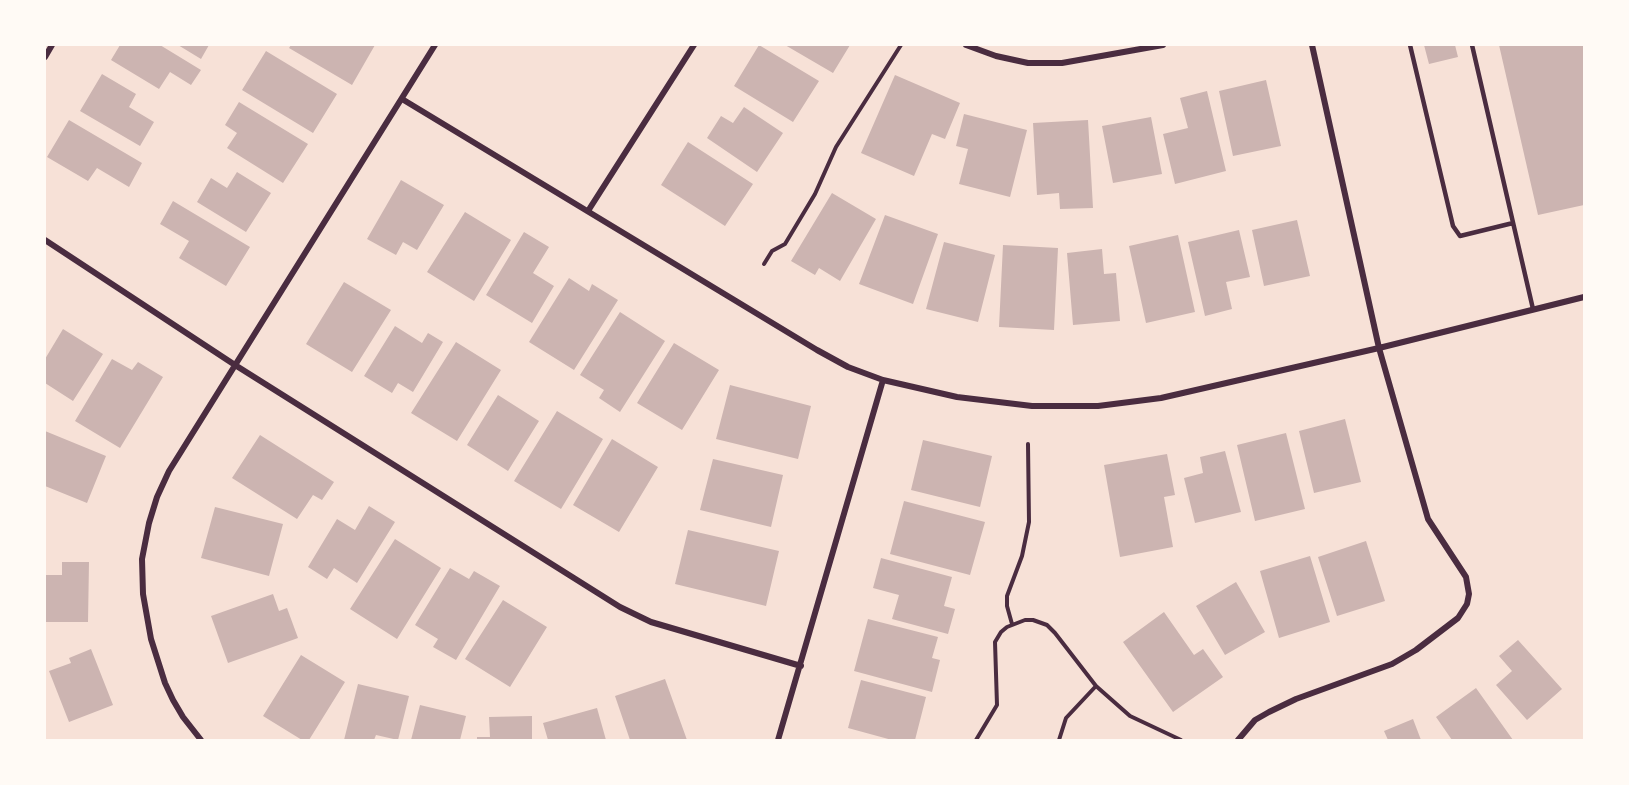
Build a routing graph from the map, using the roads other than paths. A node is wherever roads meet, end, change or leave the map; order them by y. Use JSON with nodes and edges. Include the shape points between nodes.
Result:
{"nodes":[{"id":1,"x":52,"y":45,"type":"edge"},
{"id":2,"x":435,"y":45,"type":"edge"},
{"id":3,"x":694,"y":45,"type":"edge"},
{"id":4,"x":966,"y":45,"type":"edge"},
{"id":5,"x":1163,"y":45,"type":"edge"},
{"id":6,"x":1312,"y":45,"type":"edge"},
{"id":7,"x":1410,"y":45,"type":"edge"},
{"id":8,"x":1472,"y":45,"type":"edge"},
{"id":9,"x":45,"y":57,"type":"edge"},
{"id":10,"x":402,"y":99,"type":"junction"},
{"id":11,"x":588,"y":211,"type":"junction"},
{"id":12,"x":1513,"y":223,"type":"junction"},
{"id":13,"x":45,"y":240,"type":"edge"},
{"id":14,"x":1584,"y":297,"type":"edge"},
{"id":15,"x":1533,"y":309,"type":"junction"},
{"id":16,"x":1379,"y":348,"type":"junction"},
{"id":17,"x":235,"y":365,"type":"junction"},
{"id":18,"x":884,"y":380,"type":"junction"},
{"id":19,"x":801,"y":666,"type":"junction"},
{"id":20,"x":201,"y":740,"type":"edge"},
{"id":21,"x":778,"y":740,"type":"edge"},
{"id":22,"x":1238,"y":740,"type":"edge"}],
"edges":[{"from":1,"to":9,"type":"street"},
{"from":2,"to":10,"type":"street"},
{"from":3,"to":11,"type":"street"},
{"from":4,"to":5,"type":"street","via":[[1028,63],[1062,63]]},
{"from":6,"to":16,"type":"street"},
{"from":7,"to":12,"type":"lane","via":[[1453,226],[1460,236]]},
{"from":8,"to":12,"type":"lane"},
{"from":10,"to":11,"type":"street"},
{"from":10,"to":17,"type":"street"},
{"from":11,"to":18,"type":"street","via":[[817,350]]},
{"from":12,"to":15,"type":"lane"},
{"from":13,"to":17,"type":"street"},
{"from":14,"to":15,"type":"street"},
{"from":15,"to":16,"type":"street"},
{"from":16,"to":18,"type":"street","via":[[1161,398],[1098,406],[1026,406],[957,397]]},
{"from":16,"to":22,"type":"street","via":[[1428,519],[1466,577],[1467,604],[1452,623],[1400,660],[1269,712],[1255,720]]},
{"from":17,"to":19,"type":"street","via":[[620,607],[651,622]]},
{"from":17,"to":20,"type":"street","via":[[169,471],[148,523],[142,559],[151,639],[165,683]]},
{"from":18,"to":19,"type":"street"},
{"from":19,"to":21,"type":"street"}]}
